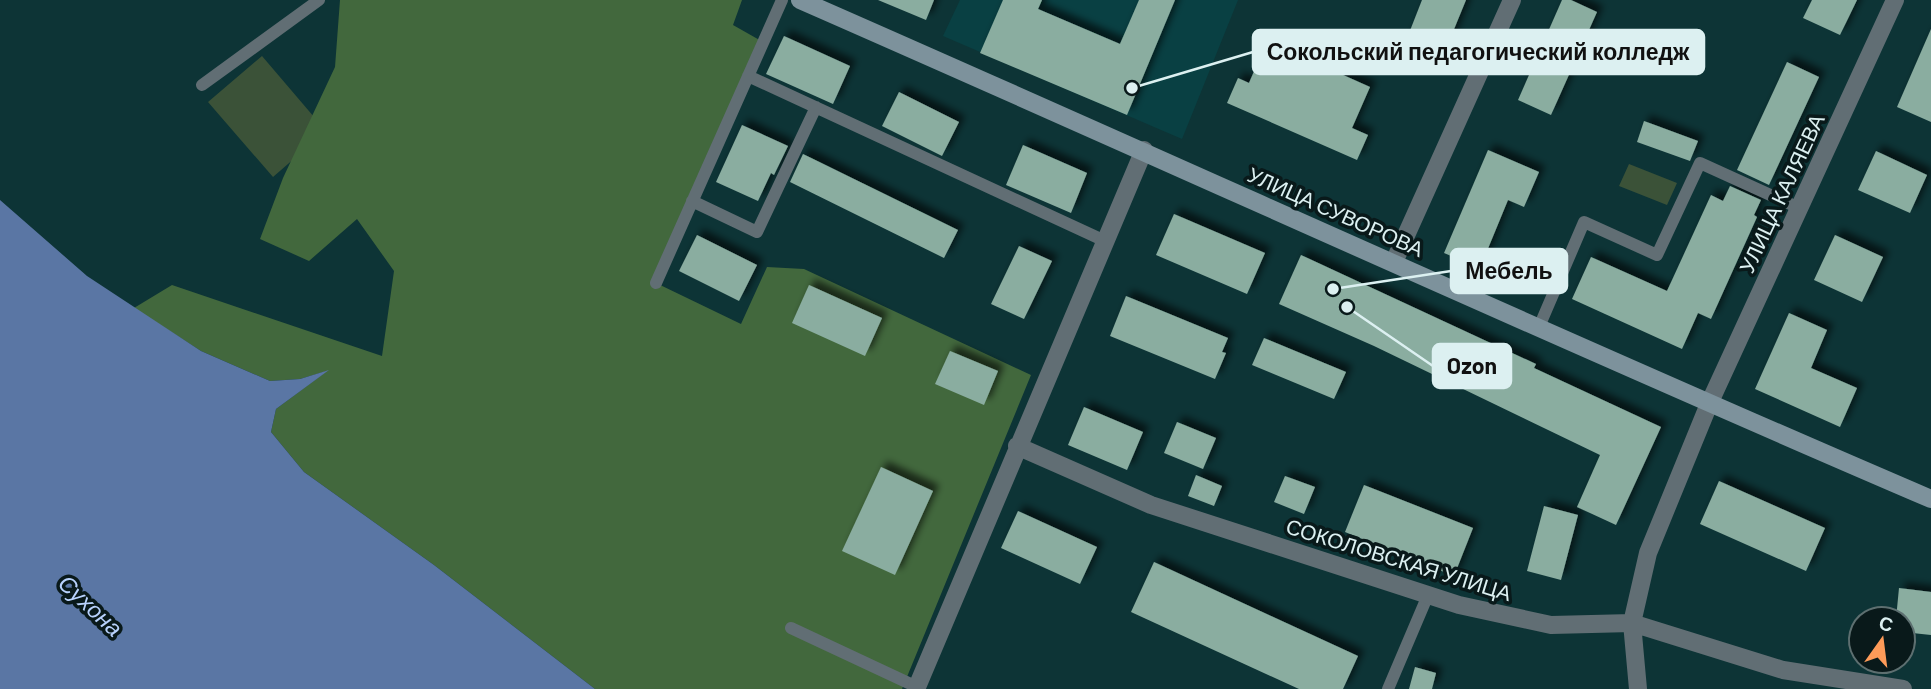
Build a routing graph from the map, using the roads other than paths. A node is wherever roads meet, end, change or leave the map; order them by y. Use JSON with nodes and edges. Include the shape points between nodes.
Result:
{"nodes":[{"id":1,"x":319,"y":0,"type":"edge"},
{"id":2,"x":782,"y":0,"type":"edge"},
{"id":3,"x":800,"y":0,"type":"edge"},
{"id":4,"x":1512,"y":0,"type":"edge"},
{"id":5,"x":1895,"y":0,"type":"edge"},
{"id":6,"x":748,"y":76,"type":"junction"},
{"id":7,"x":202,"y":85,"type":"dead end"},
{"id":8,"x":816,"y":107,"type":"junction"},
{"id":9,"x":1144,"y":150,"type":"junction"},
{"id":10,"x":692,"y":201,"type":"junction"},
{"id":11,"x":1799,"y":208,"type":"junction"},
{"id":12,"x":1105,"y":241,"type":"junction"},
{"id":13,"x":1394,"y":262,"type":"junction"},
{"id":14,"x":656,"y":283,"type":"dead end"},
{"id":15,"x":1539,"y":327,"type":"junction"},
{"id":16,"x":1709,"y":404,"type":"junction"},
{"id":17,"x":1017,"y":446,"type":"junction"},
{"id":18,"x":1931,"y":499,"type":"edge"},
{"id":19,"x":1428,"y":595,"type":"junction"},
{"id":20,"x":1632,"y":623,"type":"junction"},
{"id":21,"x":791,"y":628,"type":"dead end"},
{"id":22,"x":1807,"y":681,"type":"edge"},
{"id":23,"x":917,"y":688,"type":"edge"},
{"id":24,"x":1388,"y":689,"type":"edge"},
{"id":25,"x":1638,"y":689,"type":"edge"},
{"id":26,"x":1903,"y":689,"type":"edge"}],
"edges":[{"from":1,"to":7,"type":"lane"},
{"from":2,"to":6,"type":"lane"},
{"from":3,"to":9,"type":"street","name":"УЛИЦА СУВОРОВА"},
{"from":4,"to":13,"type":"street"},
{"from":5,"to":11,"type":"street","name":"УЛИЦА КАЛЯЕВА"},
{"from":6,"to":8,"type":"lane"},
{"from":6,"to":10,"type":"lane"},
{"from":8,"to":10,"type":"lane","via":[[757,232]]},
{"from":8,"to":12,"type":"lane"},
{"from":9,"to":12,"type":"street"},
{"from":9,"to":13,"type":"street","name":"УЛИЦА СУВОРОВА"},
{"from":10,"to":14,"type":"lane"},
{"from":11,"to":15,"type":"lane","via":[[1700,163],[1657,255],[1584,222]]},
{"from":11,"to":16,"type":"street","name":"УЛИЦА КАЛЯЕВА"},
{"from":12,"to":17,"type":"street"},
{"from":13,"to":15,"type":"street","name":"УЛИЦА СУВОРОВА"},
{"from":15,"to":16,"type":"street","name":"УЛИЦА СУВОРОВА"},
{"from":16,"to":18,"type":"street","name":"УЛИЦА СУВОРОВА"},
{"from":16,"to":20,"type":"street","name":"УЛИЦА КАЛЯЕВА","via":[[1648,553]]},
{"from":17,"to":19,"type":"street","name":"СОКОЛОВСКАЯ УЛИЦА","via":[[1151,505]]},
{"from":17,"to":23,"type":"street"},
{"from":19,"to":20,"type":"street","name":"СОКОЛОВСКАЯ УЛИЦА","via":[[1551,625]]},
{"from":19,"to":24,"type":"lane"},
{"from":20,"to":22,"type":"street","name":"СОКОЛОВСКАЯ УЛИЦА"},
{"from":20,"to":25,"type":"street","name":"УЛИЦА КАЛЯЕВА"},
{"from":21,"to":23,"type":"lane"},
{"from":22,"to":26,"type":"street","name":"СОКОЛОВСКАЯ УЛИЦА"}]}
